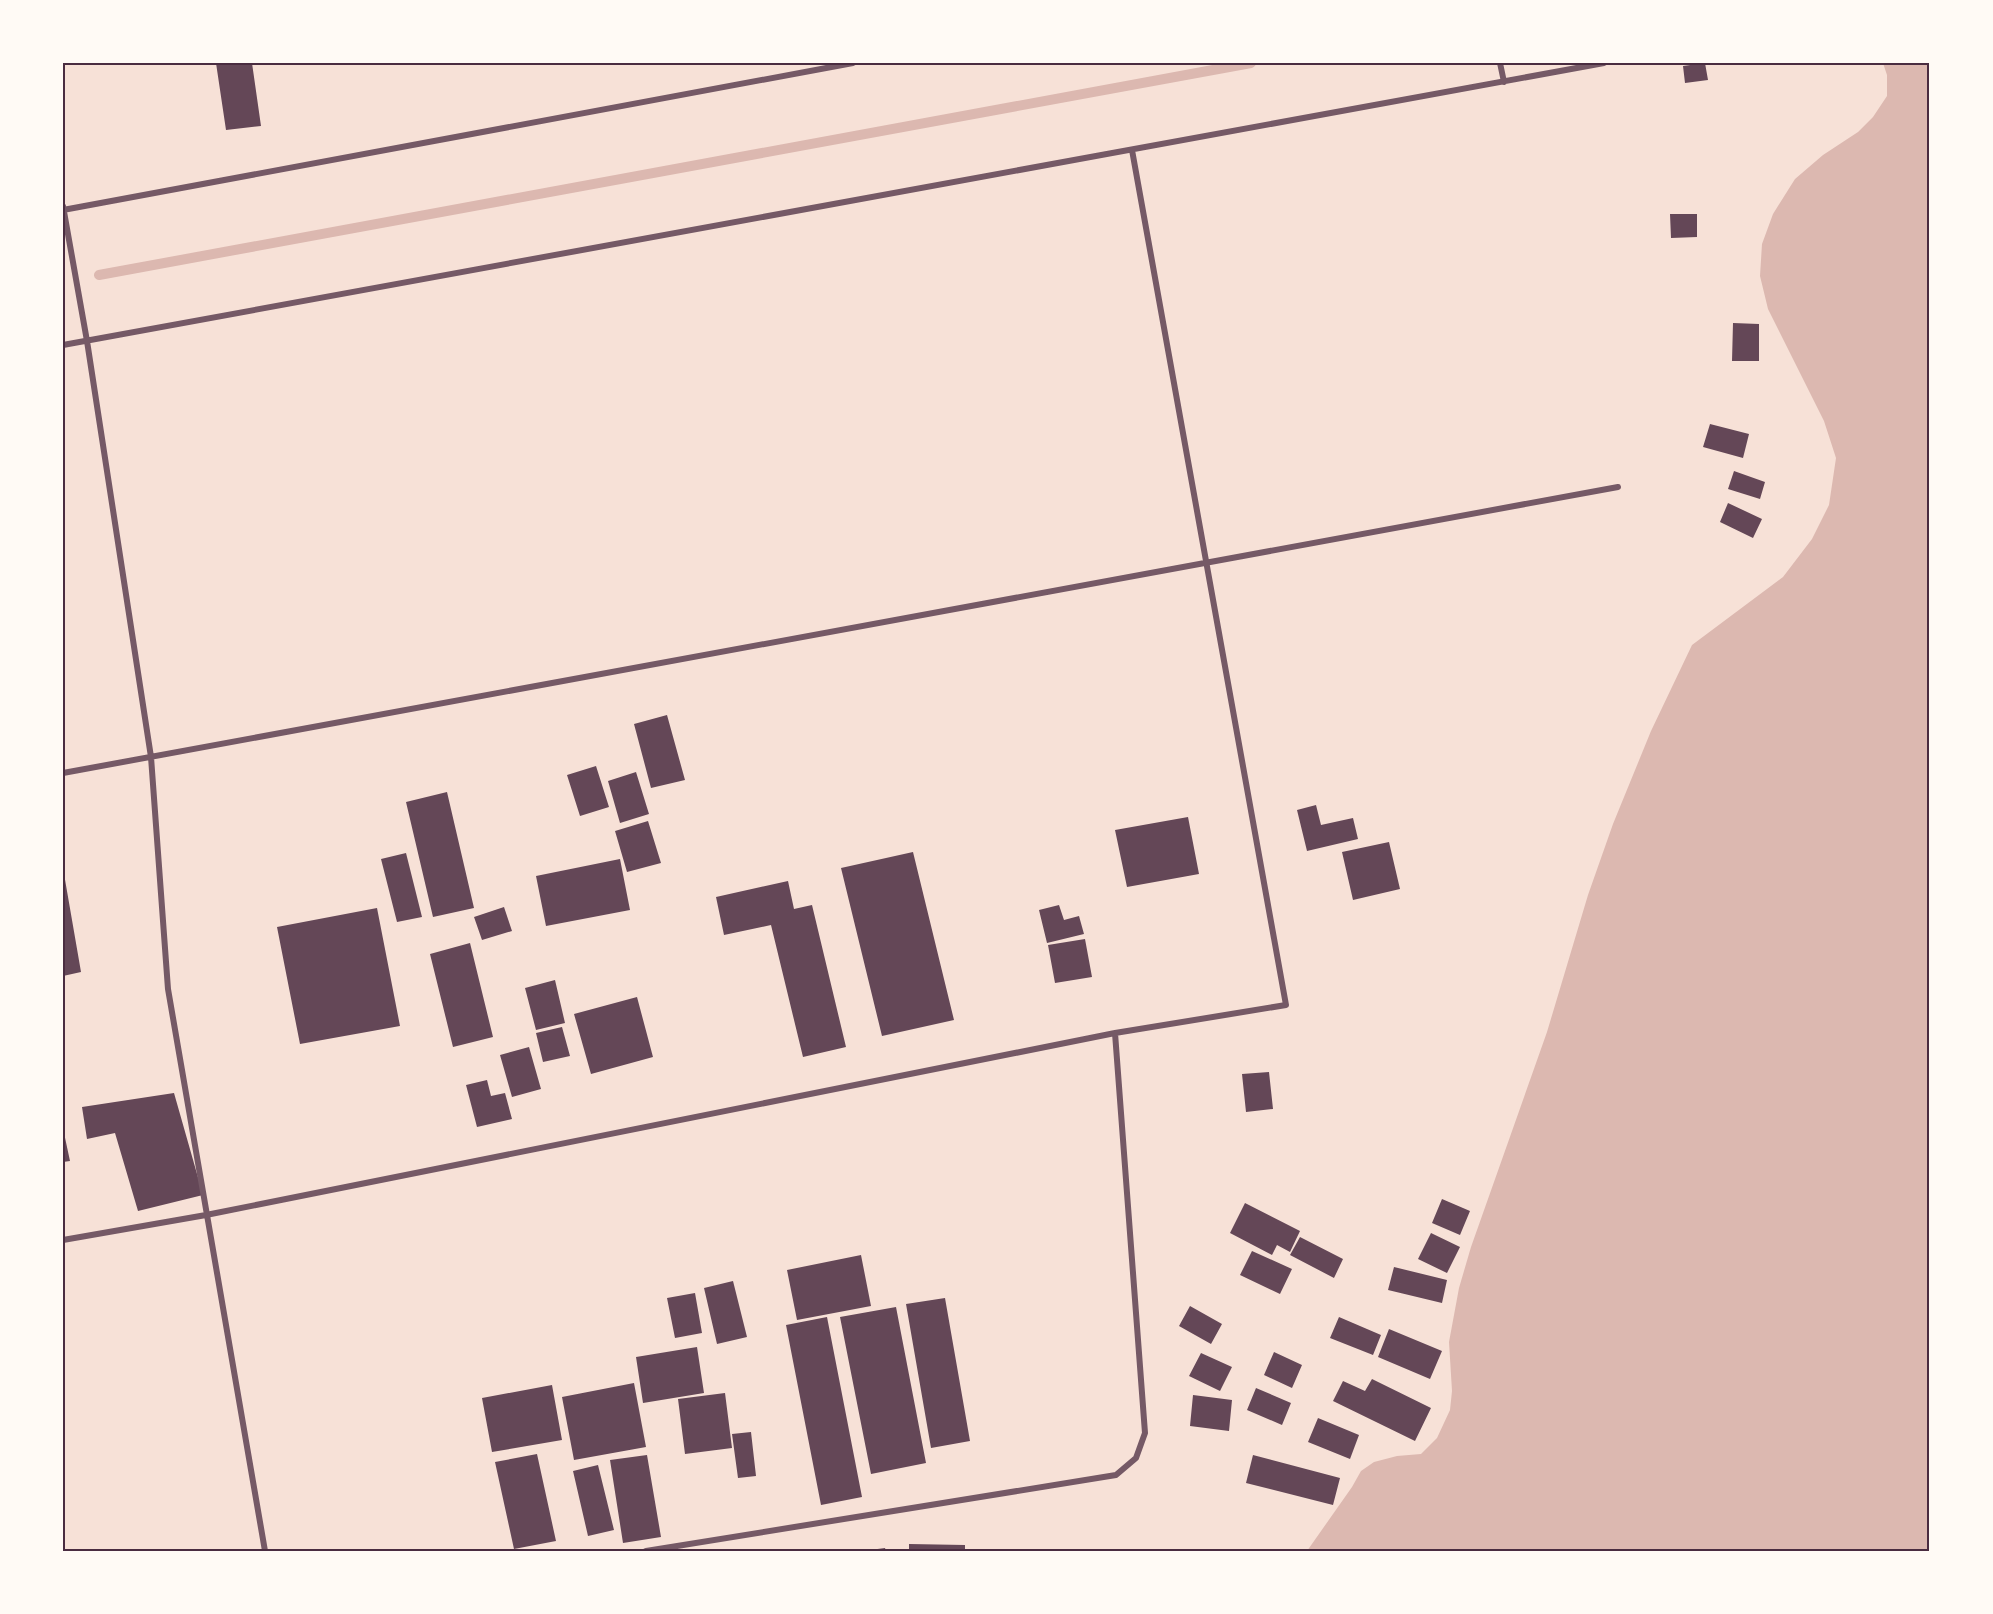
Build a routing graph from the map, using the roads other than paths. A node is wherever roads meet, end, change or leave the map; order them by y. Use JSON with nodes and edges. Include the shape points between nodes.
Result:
{"nodes":[{"id":1,"x":853,"y":63,"type":"edge"},
{"id":2,"x":1500,"y":63,"type":"edge"},
{"id":3,"x":1604,"y":63,"type":"edge"},
{"id":4,"x":1504,"y":82,"type":"junction"},
{"id":5,"x":1132,"y":150,"type":"junction"},
{"id":6,"x":63,"y":208,"type":"edge"},
{"id":7,"x":87,"y":341,"type":"junction"},
{"id":8,"x":63,"y":345,"type":"edge"},
{"id":9,"x":1618,"y":487,"type":"dead end"},
{"id":10,"x":1206,"y":563,"type":"junction"},
{"id":11,"x":152,"y":757,"type":"junction"},
{"id":12,"x":63,"y":773,"type":"edge"},
{"id":13,"x":1115,"y":1034,"type":"junction"},
{"id":14,"x":206,"y":1215,"type":"junction"},
{"id":15,"x":63,"y":1240,"type":"edge"},
{"id":16,"x":265,"y":1551,"type":"edge"},
{"id":17,"x":646,"y":1551,"type":"edge"}],
"edges":[{"from":1,"to":6,"type":"street"},
{"from":2,"to":4,"type":"street"},
{"from":3,"to":4,"type":"street"},
{"from":4,"to":5,"type":"street"},
{"from":5,"to":7,"type":"street"},
{"from":5,"to":10,"type":"street"},
{"from":6,"to":7,"type":"street"},
{"from":7,"to":8,"type":"street"},
{"from":7,"to":11,"type":"street"},
{"from":9,"to":10,"type":"street"},
{"from":10,"to":11,"type":"street"},
{"from":10,"to":13,"type":"street","via":[[1287,1005]]},
{"from":11,"to":12,"type":"street"},
{"from":11,"to":14,"type":"street","via":[[168,989]]},
{"from":13,"to":14,"type":"street"},
{"from":13,"to":17,"type":"street","via":[[1145,1433],[1136,1458],[1116,1475]]},
{"from":14,"to":15,"type":"street"},
{"from":14,"to":16,"type":"street"}]}
